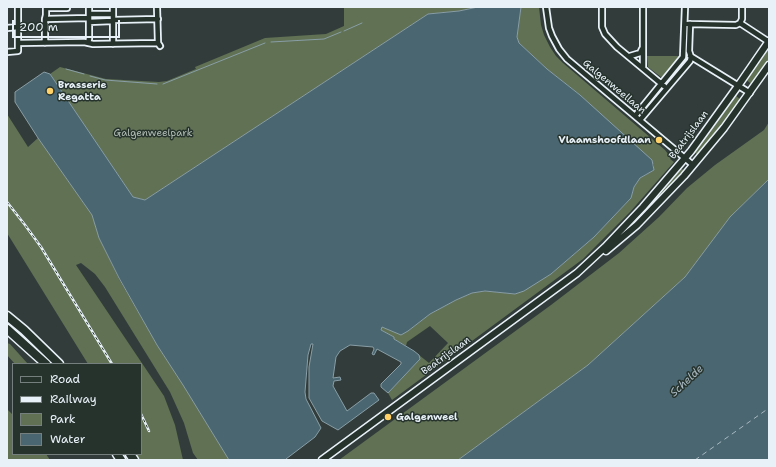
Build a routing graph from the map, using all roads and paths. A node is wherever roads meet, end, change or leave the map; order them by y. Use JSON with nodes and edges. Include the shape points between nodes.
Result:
{"nodes":[{"id":1,"x":18,"y":7,"type":"edge"},
{"id":2,"x":89,"y":7,"type":"edge"},
{"id":3,"x":113,"y":7,"type":"edge"},
{"id":4,"x":158,"y":7,"type":"edge"},
{"id":5,"x":546,"y":7,"type":"edge"},
{"id":6,"x":602,"y":7,"type":"edge"},
{"id":7,"x":643,"y":7,"type":"edge"},
{"id":8,"x":685,"y":7,"type":"edge"},
{"id":9,"x":742,"y":7,"type":"edge"},
{"id":10,"x":52,"y":8,"type":"edge"},
{"id":11,"x":66,"y":8,"type":"edge"},
{"id":12,"x":113,"y":14,"type":"junction"},
{"id":13,"x":88,"y":18,"type":"junction"},
{"id":14,"x":45,"y":19,"type":"junction"},
{"id":15,"x":158,"y":19,"type":"junction"},
{"id":16,"x":113,"y":20,"type":"junction"},
{"id":17,"x":740,"y":23,"type":"junction"},
{"id":18,"x":687,"y":24,"type":"junction"},
{"id":19,"x":18,"y":27,"type":"junction"},
{"id":20,"x":7,"y":28,"type":"edge"},
{"id":21,"x":769,"y":41,"type":"edge"},
{"id":22,"x":114,"y":42,"type":"junction"},
{"id":23,"x":45,"y":43,"type":"junction"},
{"id":24,"x":88,"y":43,"type":"junction"},
{"id":25,"x":18,"y":44,"type":"junction"},
{"id":26,"x":643,"y":48,"type":"junction"},
{"id":27,"x":7,"y":52,"type":"edge"},
{"id":28,"x":684,"y":54,"type":"junction"},
{"id":29,"x":630,"y":56,"type":"junction"},
{"id":30,"x":691,"y":57,"type":"junction"},
{"id":31,"x":769,"y":65,"type":"edge"},
{"id":32,"x":643,"y":67,"type":"junction"},
{"id":33,"x":662,"y":84,"type":"junction"},
{"id":34,"x":738,"y":86,"type":"junction"},
{"id":35,"x":667,"y":88,"type":"junction"},
{"id":36,"x":750,"y":93,"type":"junction"},
{"id":37,"x":635,"y":116,"type":"junction"},
{"id":38,"x":640,"y":120,"type":"junction"},
{"id":39,"x":685,"y":158,"type":"junction"},
{"id":40,"x":693,"y":165,"type":"junction"},
{"id":41,"x":582,"y":268,"type":"junction"},
{"id":42,"x":7,"y":316,"type":"edge"},
{"id":43,"x":7,"y":328,"type":"edge"},
{"id":44,"x":45,"y":363,"type":"edge"},
{"id":45,"x":58,"y":363,"type":"edge"},
{"id":46,"x":322,"y":460,"type":"edge"}],
"edges":[{"from":1,"to":19,"type":"street"},
{"from":2,"to":13,"type":"street"},
{"from":3,"to":12,"type":"street"},
{"from":4,"to":15,"type":"street"},
{"from":5,"to":37,"type":"street","name":"Galgenweellaan","via":[[549,28],[563,54]]},
{"from":6,"to":29,"type":"street","via":[[602,27],[605,34]]},
{"from":7,"to":26,"type":"street"},
{"from":8,"to":18,"type":"street"},
{"from":9,"to":17,"type":"street"},
{"from":10,"to":11,"type":"street"},
{"from":10,"to":14,"type":"street"},
{"from":12,"to":13,"type":"street","via":[[95,14]]},
{"from":12,"to":16,"type":"street"},
{"from":13,"to":14,"type":"street"},
{"from":13,"to":16,"type":"street","via":[[95,22]]},
{"from":13,"to":24,"type":"street"},
{"from":14,"to":23,"type":"street"},
{"from":15,"to":16,"type":"street"},
{"from":15,"to":22,"type":"street","via":[[159,44]]},
{"from":16,"to":22,"type":"street"},
{"from":17,"to":18,"type":"street"},
{"from":17,"to":21,"type":"street"},
{"from":18,"to":28,"type":"street"},
{"from":18,"to":30,"type":"street"},
{"from":19,"to":20,"type":"street"},
{"from":19,"to":25,"type":"street"},
{"from":21,"to":34,"type":"street","name":"Beatrijslaan"},
{"from":22,"to":24,"type":"street"},
{"from":23,"to":24,"type":"street"},
{"from":23,"to":25,"type":"street"},
{"from":25,"to":27,"type":"street","via":[[18,51]]},
{"from":26,"to":29,"type":"street","via":[[640,53]]},
{"from":26,"to":32,"type":"street"},
{"from":28,"to":30,"type":"street"},
{"from":28,"to":33,"type":"street"},
{"from":29,"to":32,"type":"street"},
{"from":30,"to":34,"type":"street"},
{"from":30,"to":35,"type":"street"},
{"from":31,"to":36,"type":"street","name":"Beatrijslaan"},
{"from":32,"to":33,"type":"street"},
{"from":33,"to":35,"type":"street"},
{"from":33,"to":37,"type":"street"},
{"from":34,"to":36,"type":"street"},
{"from":34,"to":39,"type":"street","name":"Beatrijslaan"},
{"from":35,"to":38,"type":"street"},
{"from":36,"to":40,"type":"street","name":"Beatrijslaan"},
{"from":37,"to":38,"type":"street","name":"Galgenweellaan"},
{"from":38,"to":39,"type":"street","name":"Galgenweellaan"},
{"from":39,"to":40,"type":"street","name":"Galgenweellaan"},
{"from":39,"to":41,"type":"street","name":"Beatrijslaan","via":[[623,229]]},
{"from":40,"to":41,"type":"street","name":"Beatrijslaan","via":[[637,225]]},
{"from":41,"to":46,"type":"street","name":"Beatrijslaan"},
{"from":42,"to":45,"type":"highway"},
{"from":43,"to":44,"type":"highway"}]}
